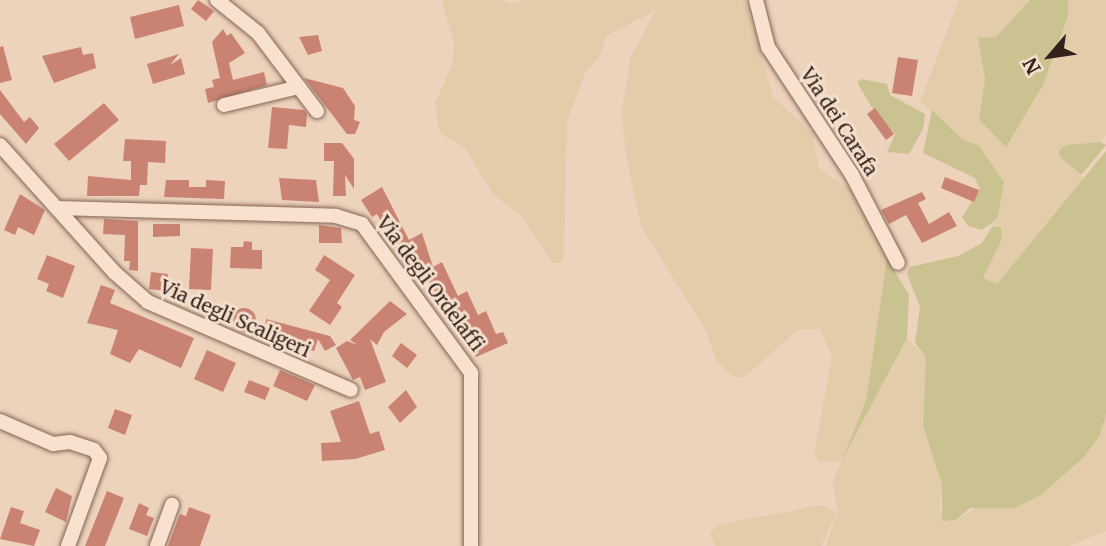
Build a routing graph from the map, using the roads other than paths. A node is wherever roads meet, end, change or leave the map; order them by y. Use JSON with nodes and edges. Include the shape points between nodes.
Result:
{"nodes":[{"id":1,"x":216,"y":0,"type":"edge"},
{"id":2,"x":756,"y":0,"type":"edge"},
{"id":3,"x":299,"y":87,"type":"junction"},
{"id":4,"x":224,"y":105,"type":"dead end"},
{"id":5,"x":317,"y":111,"type":"dead end"},
{"id":6,"x":0,"y":145,"type":"edge"},
{"id":7,"x":57,"y":208,"type":"junction"},
{"id":8,"x":898,"y":263,"type":"dead end"},
{"id":9,"x":351,"y":390,"type":"dead end"},
{"id":10,"x":0,"y":421,"type":"edge"},
{"id":11,"x":172,"y":505,"type":"dead end"},
{"id":12,"x":68,"y":546,"type":"edge"},
{"id":13,"x":157,"y":546,"type":"edge"},
{"id":14,"x":471,"y":546,"type":"edge"}],
"edges":[{"from":1,"to":3,"type":"street","via":[[258,33]]},
{"from":2,"to":8,"type":"street","name":"Via dei Carafa","via":[[768,47],[858,186]]},
{"from":3,"to":4,"type":"street"},
{"from":3,"to":5,"type":"street"},
{"from":6,"to":7,"type":"street","name":"Via degli Scaligeri"},
{"from":7,"to":9,"type":"street","name":"Via degli Scaligeri","via":[[115,273],[148,302]]},
{"from":7,"to":14,"type":"street","name":"Via degli Ordelaffi","via":[[336,216],[362,224],[471,373]]},
{"from":10,"to":12,"type":"street","via":[[53,444],[67,442],[94,450],[100,457]]},
{"from":11,"to":13,"type":"street"}]}
